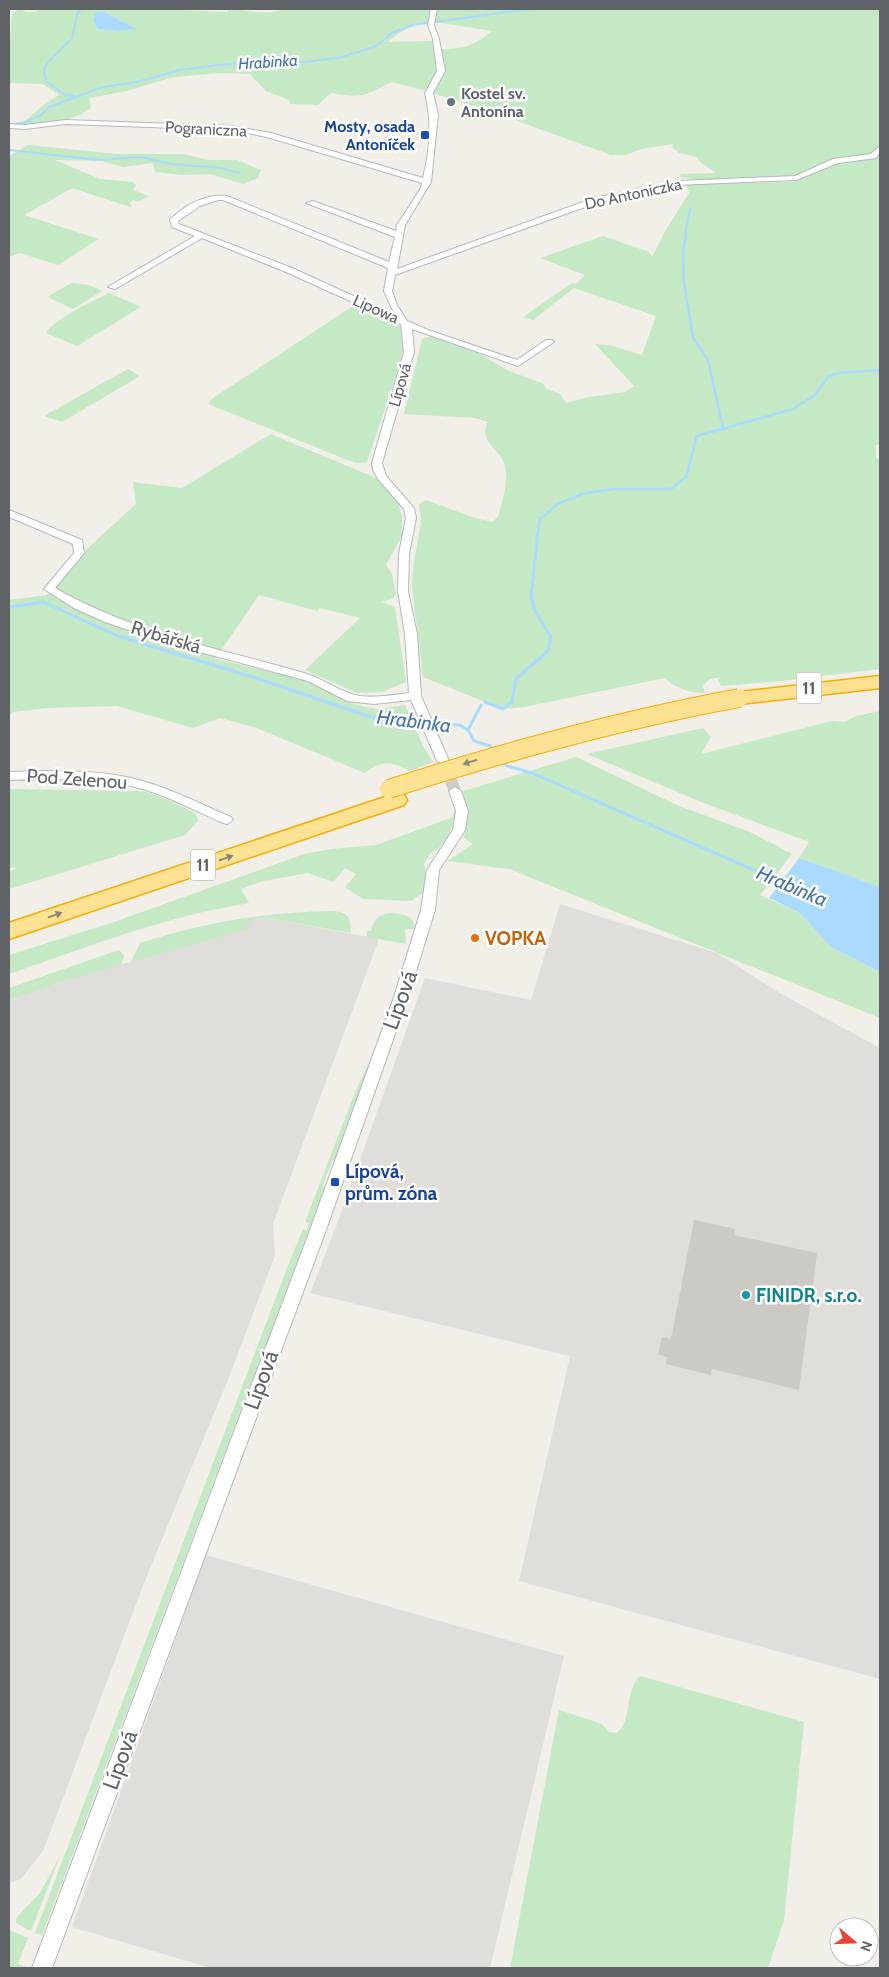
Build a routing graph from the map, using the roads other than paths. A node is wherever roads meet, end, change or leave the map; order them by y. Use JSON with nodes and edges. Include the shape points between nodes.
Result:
{"nodes":[{"id":1,"x":434,"y":9,"type":"edge"},
{"id":2,"x":11,"y":127,"type":"edge"},
{"id":3,"x":880,"y":148,"type":"edge"},
{"id":4,"x":427,"y":182,"type":"junction"},
{"id":5,"x":310,"y":203,"type":"dead end"},
{"id":6,"x":398,"y":234,"type":"junction"},
{"id":7,"x":200,"y":236,"type":"junction"},
{"id":8,"x":392,"y":270,"type":"junction"},
{"id":9,"x":112,"y":287,"type":"dead end"},
{"id":10,"x":403,"y":321,"type":"junction"},
{"id":11,"x":549,"y":342,"type":"dead end"},
{"id":12,"x":9,"y":513,"type":"edge"},
{"id":13,"x":880,"y":682,"type":"edge"},
{"id":14,"x":880,"y":694,"type":"edge"},
{"id":15,"x":415,"y":696,"type":"junction"},
{"id":16,"x":742,"y":704,"type":"junction"},
{"id":17,"x":443,"y":761,"type":"tunnel mouth"},
{"id":18,"x":9,"y":776,"type":"edge"},
{"id":19,"x":455,"y":791,"type":"tunnel mouth"},
{"id":20,"x":393,"y":794,"type":"junction"},
{"id":21,"x":227,"y":820,"type":"dead end"},
{"id":22,"x":9,"y":915,"type":"edge"},
{"id":23,"x":9,"y":930,"type":"edge"},
{"id":24,"x":42,"y":1968,"type":"edge"}],
"edges":[{"from":1,"to":4,"type":"street","name":"Lípová","via":[[431,23],[441,71],[430,93],[434,115]]},
{"from":2,"to":4,"type":"street","name":"Pograniczna","via":[[66,122],[232,128],[268,135]]},
{"from":3,"to":8,"type":"street","name":"Do Antoniczka","via":[[873,156],[836,161],[796,178],[702,180],[597,200]]},
{"from":4,"to":6,"type":"street","name":"Lípová"},
{"from":5,"to":6,"type":"street"},
{"from":6,"to":8,"type":"street","name":"Lípová"},
{"from":7,"to":8,"type":"street","name":"Lipowa","via":[[175,225],[174,220],[217,197],[224,198]]},
{"from":7,"to":9,"type":"street"},
{"from":7,"to":10,"type":"street","name":"Lipowa","via":[[289,270]]},
{"from":8,"to":10,"type":"street","name":"Lípová","via":[[388,291]]},
{"from":10,"to":11,"type":"street","name":"Lipowa","via":[[518,363]]},
{"from":10,"to":15,"type":"street","name":"Lípová","via":[[408,327],[409,352],[377,462],[382,477],[409,508],[411,518],[404,554],[403,591],[411,634]]},
{"from":12,"to":15,"type":"street","name":"Rybářská","via":[[78,542],[79,553],[49,589],[73,605],[135,629],[309,677],[352,698],[376,700]]},
{"from":13,"to":16,"type":"highway","number":"11","via":[[807,689]]},
{"from":14,"to":16,"type":"highway","number":"11"},
{"from":15,"to":17,"type":"street","name":"Lípová"},
{"from":16,"to":20,"type":"highway","number":"11"},
{"from":18,"to":21,"type":"street","name":"Pod Zelenou","via":[[91,776],[146,785]]},
{"from":19,"to":24,"type":"street","name":"Lípová","via":[[462,811],[459,830],[434,870],[428,910],[402,997]]},
{"from":20,"to":22,"type":"highway","number":"11"},
{"from":23,"to":20,"type":"highway","number":"11","one_way":true}]}
